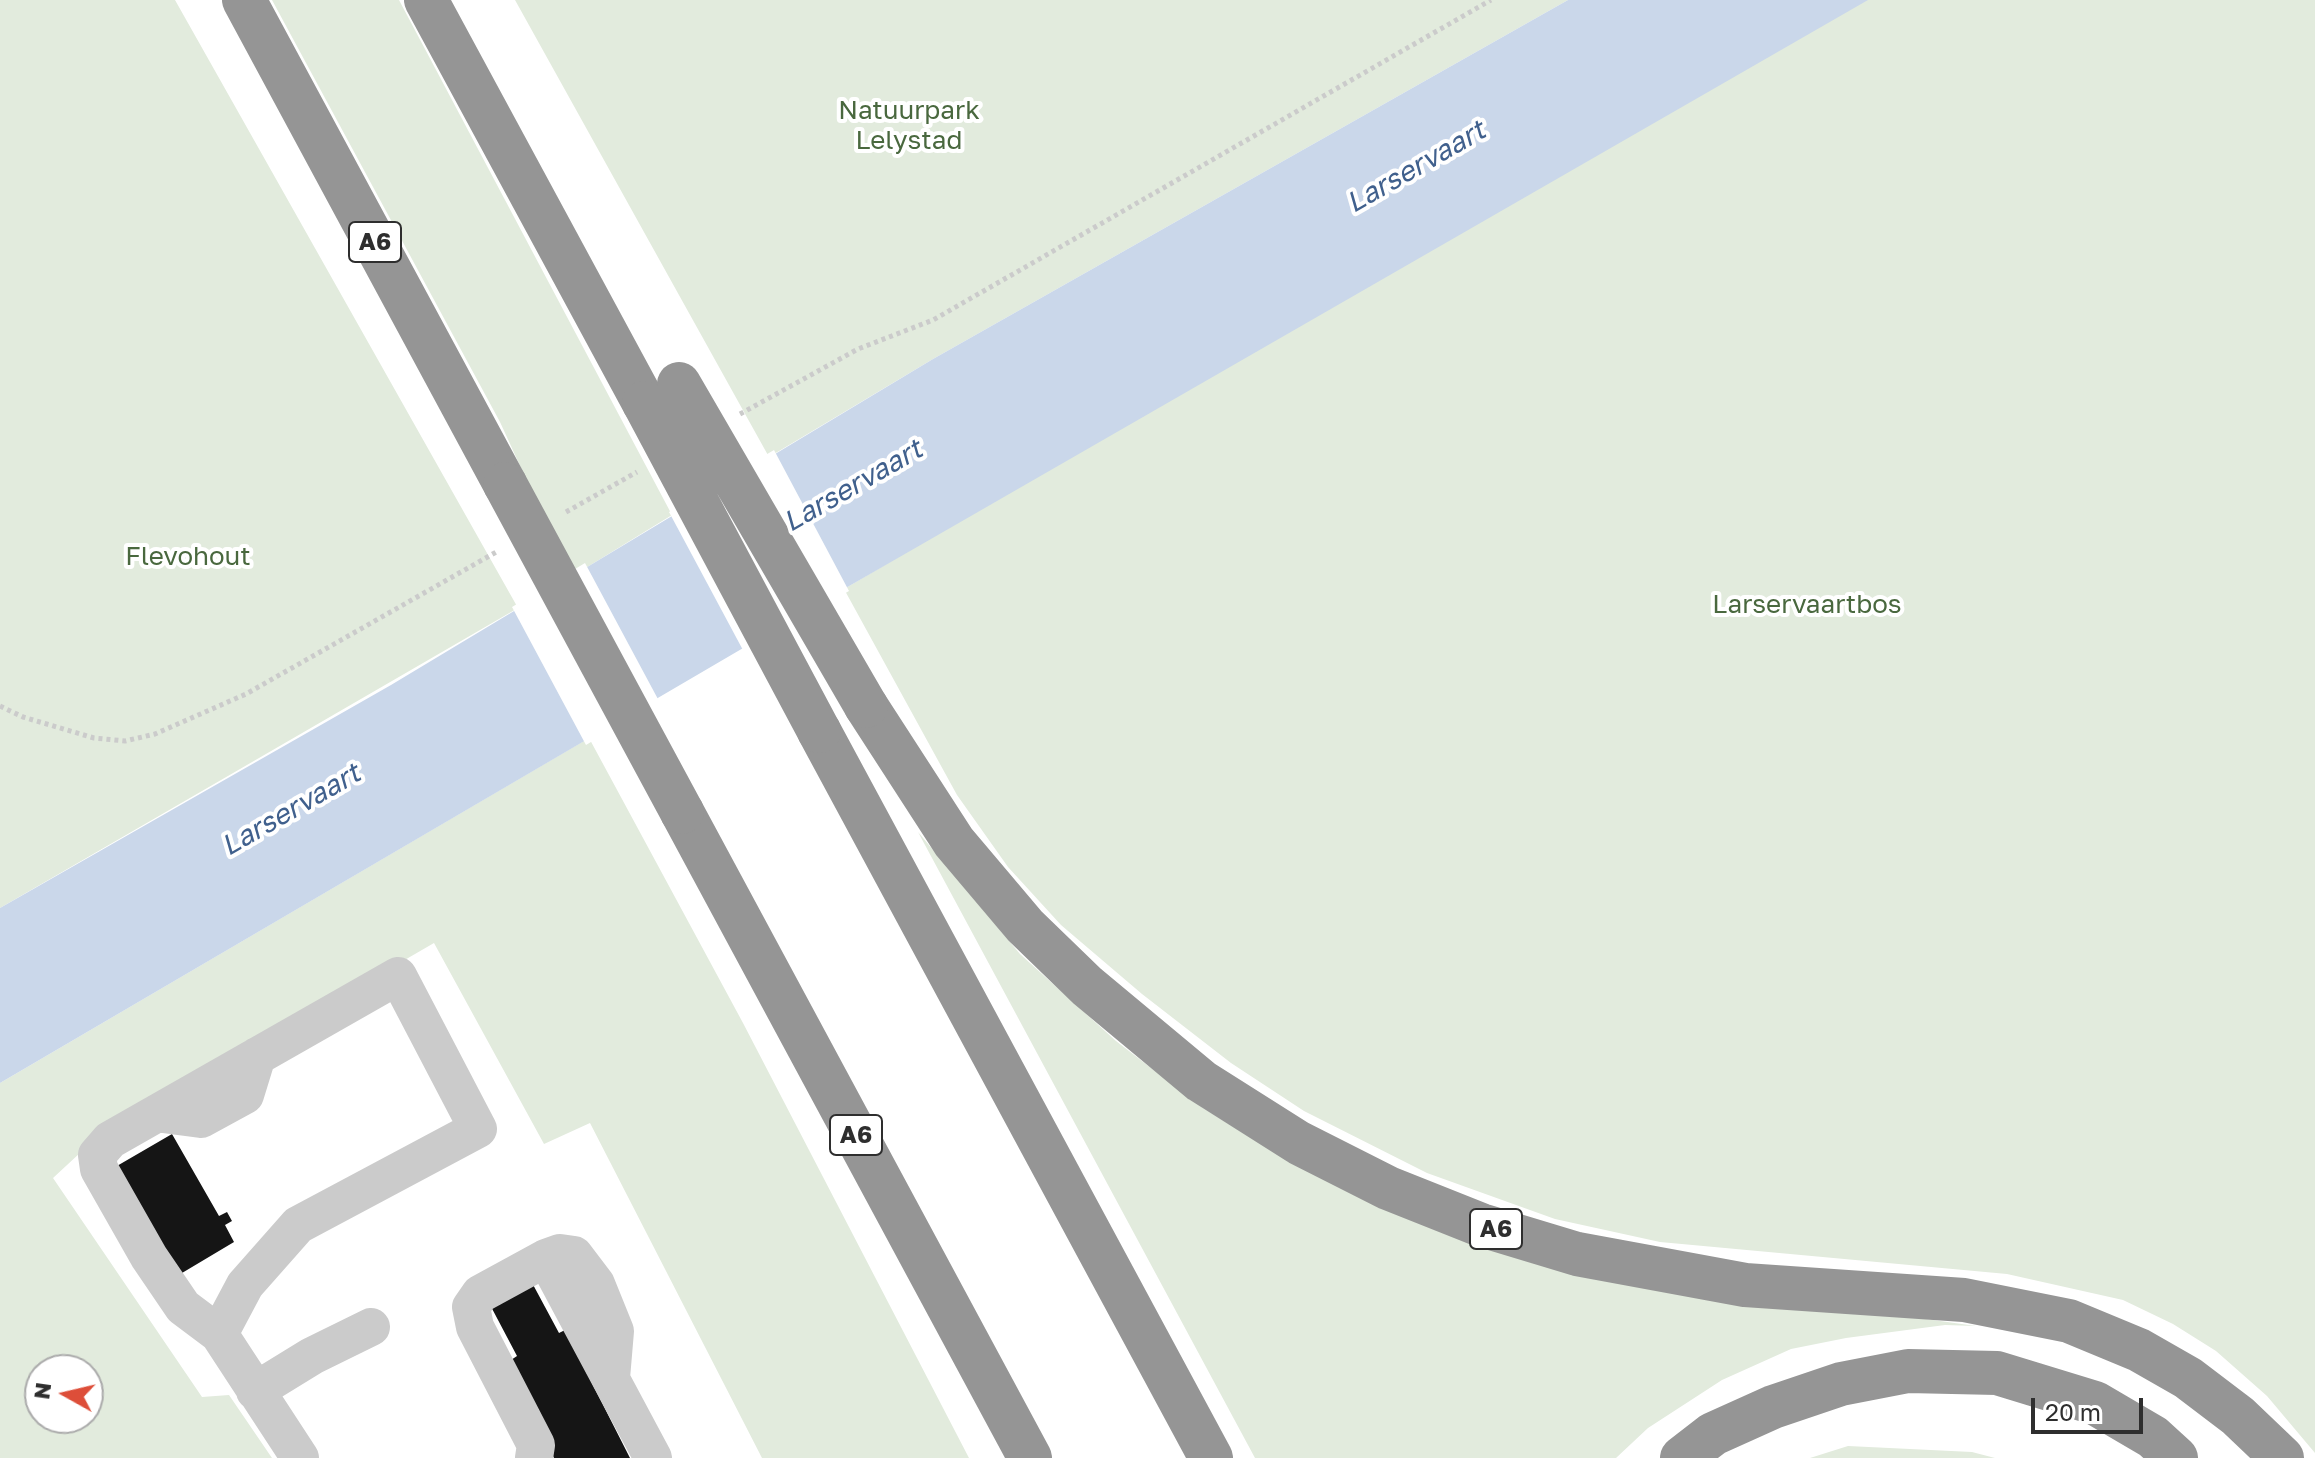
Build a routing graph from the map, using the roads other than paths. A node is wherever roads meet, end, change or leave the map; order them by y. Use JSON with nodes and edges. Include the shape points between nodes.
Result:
{"nodes":[{"id":1,"x":244,"y":0,"type":"edge"},
{"id":2,"x":426,"y":0,"type":"edge"},
{"id":3,"x":662,"y":394,"type":"junction"},
{"id":4,"x":371,"y":1327,"type":"dead end"},
{"id":5,"x":219,"y":1334,"type":"junction"},
{"id":6,"x":255,"y":1391,"type":"junction"},
{"id":7,"x":300,"y":1458,"type":"edge"},
{"id":8,"x":534,"y":1458,"type":"edge"},
{"id":9,"x":653,"y":1458,"type":"edge"},
{"id":10,"x":1030,"y":1458,"type":"edge"},
{"id":11,"x":1211,"y":1458,"type":"edge"},
{"id":12,"x":1682,"y":1458,"type":"edge"},
{"id":13,"x":2176,"y":1458,"type":"edge"},
{"id":14,"x":2282,"y":1458,"type":"edge"}],
"edges":[{"from":1,"to":10,"type":"highway","number":"A6","bridge":true},
{"from":2,"to":3,"type":"highway","number":"A6","via":[[595,314]]},
{"from":3,"to":11,"type":"highway","number":"A6","bridge":true,"via":[[819,731]]},
{"from":3,"to":14,"type":"highway","number":"A6","bridge":true,"via":[[954,842],[1025,926],[1087,986],[1201,1081],[1299,1143],[1388,1188],[1577,1254],[1745,1285],[1964,1300],[2069,1321],[2139,1350],[2188,1378]]},
{"from":4,"to":6,"type":"street"},
{"from":5,"to":5,"type":"street","via":[[245,1285],[298,1225],[478,1129],[398,976],[99,1151],[97,1165],[149,1257],[183,1307]]},
{"from":5,"to":6,"type":"street"},
{"from":6,"to":7,"type":"street"},
{"from":8,"to":9,"type":"street","via":[[536,1445],[475,1327],[471,1307],[480,1294],[560,1253],[574,1255],[596,1284],[615,1331],[611,1378]]},
{"from":12,"to":13,"type":"highway","via":[[1713,1434],[1773,1407],[1841,1384],[1908,1371],[1997,1373],[2095,1403],[2153,1437]]}]}
